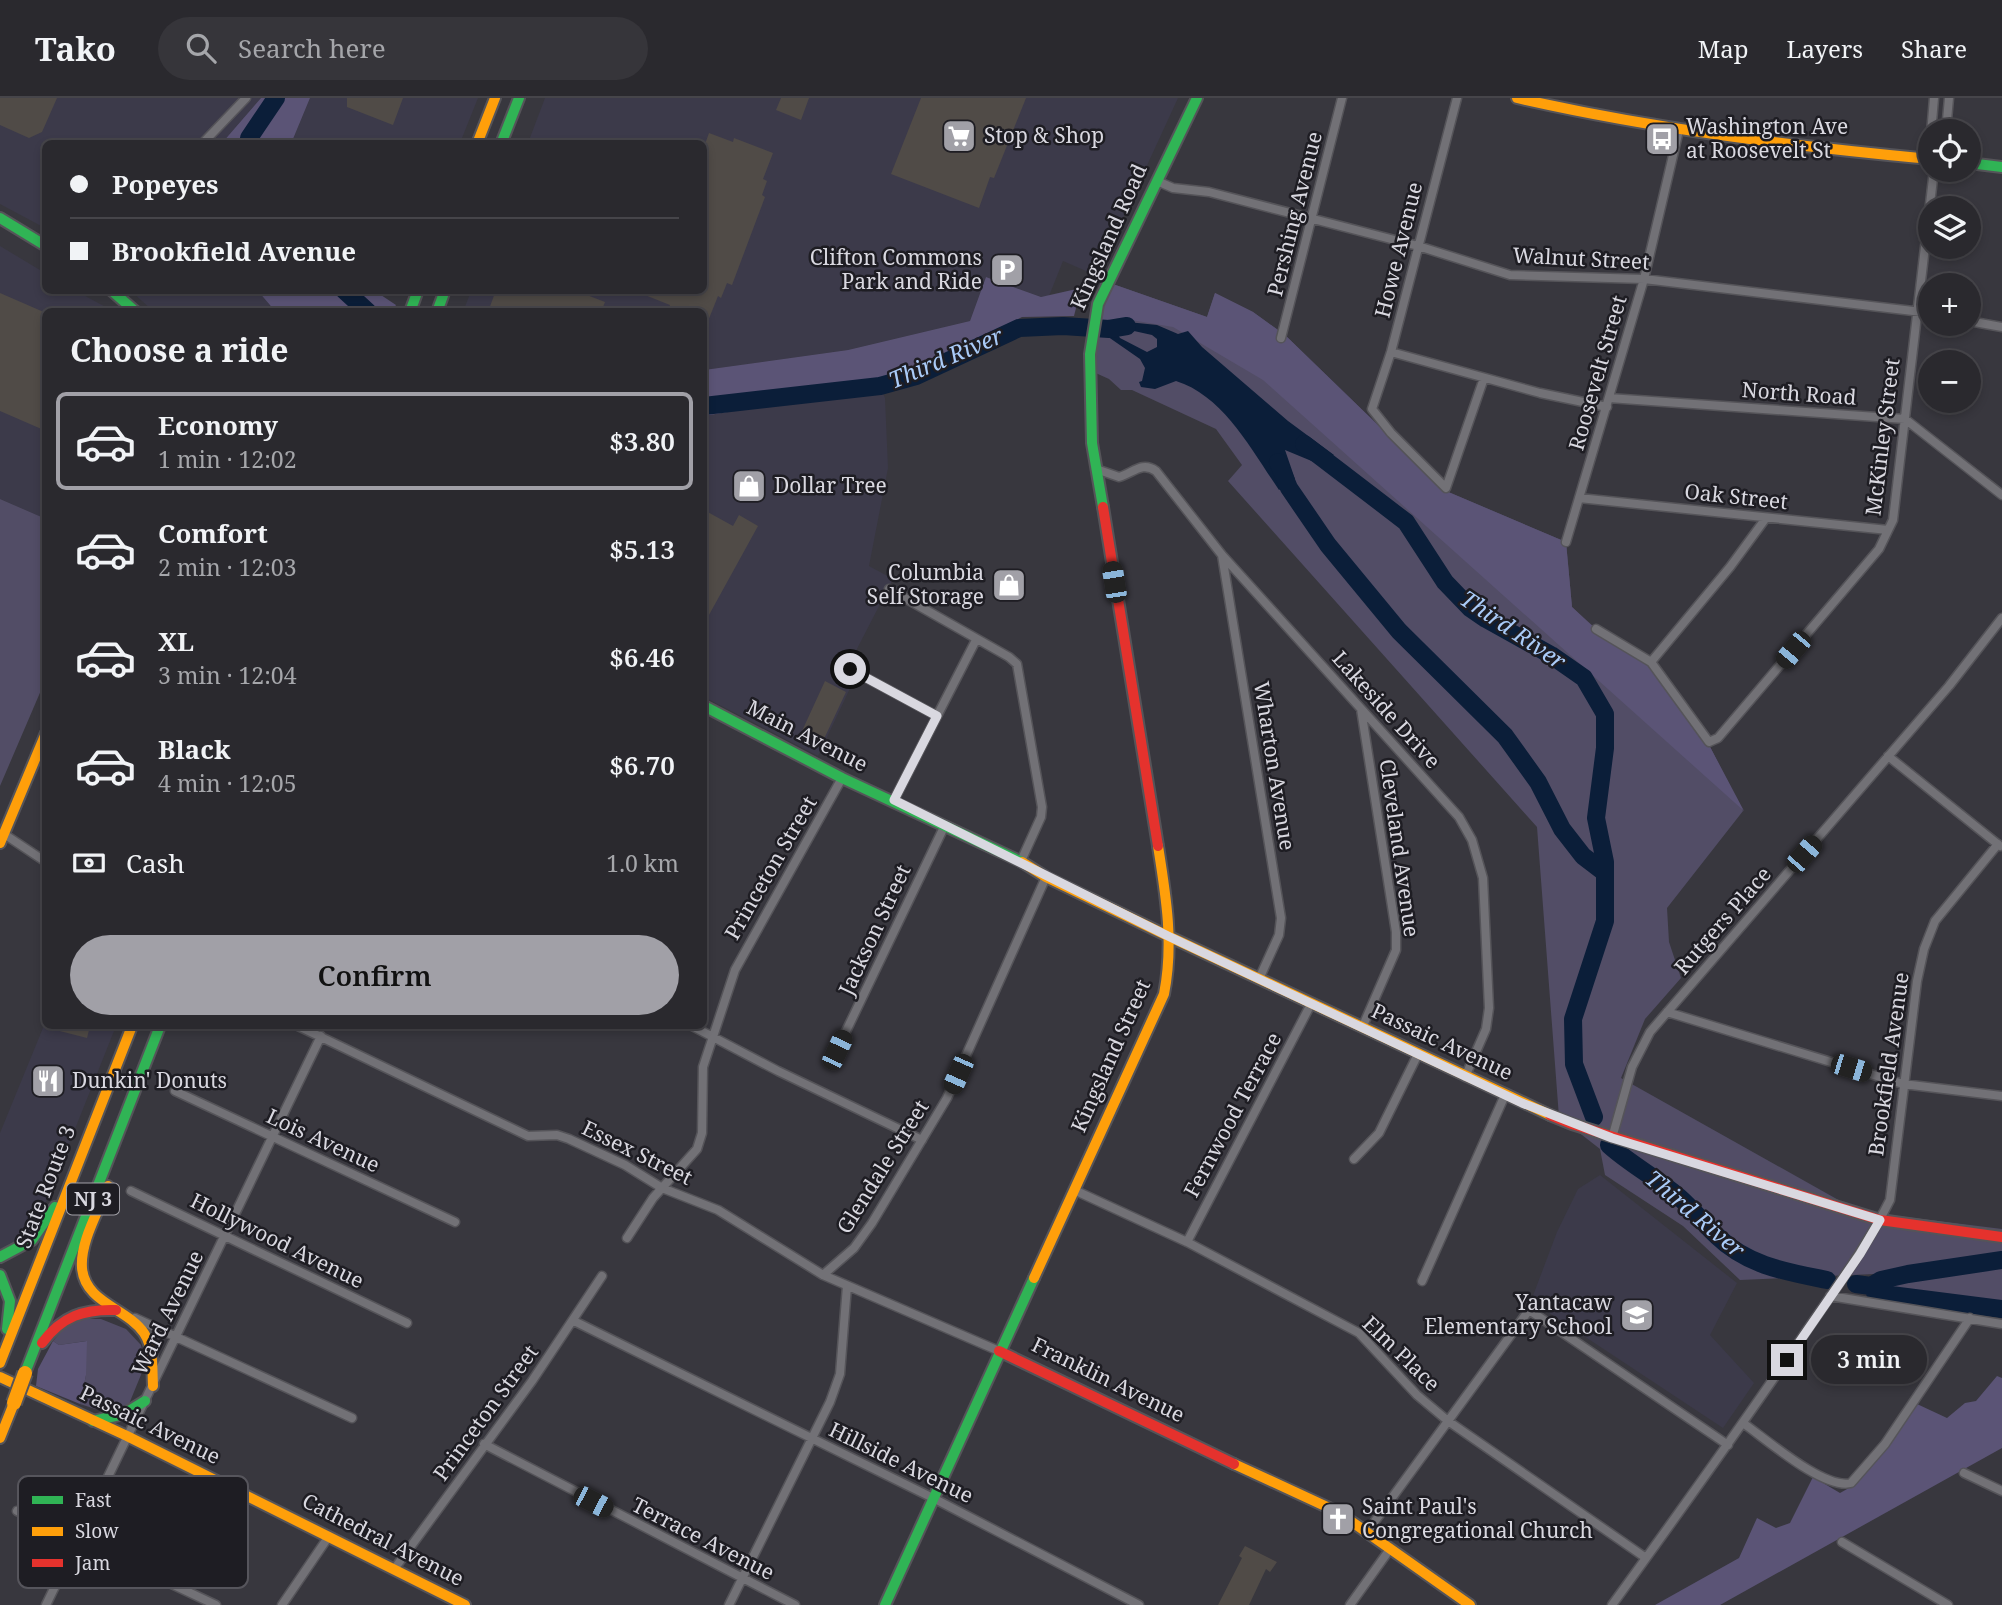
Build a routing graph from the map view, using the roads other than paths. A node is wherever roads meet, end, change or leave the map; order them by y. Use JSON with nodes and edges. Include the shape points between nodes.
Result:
{"nodes":[{"id":1,"x":246,"y":98,"type":"edge"},
{"id":2,"x":495,"y":98,"type":"edge"},
{"id":3,"x":519,"y":98,"type":"edge"},
{"id":4,"x":1197,"y":98,"type":"edge"},
{"id":5,"x":1342,"y":98,"type":"edge"},
{"id":6,"x":1457,"y":98,"type":"edge"},
{"id":7,"x":1517,"y":98,"type":"edge"},
{"id":8,"x":1934,"y":98,"type":"edge"},
{"id":9,"x":1949,"y":98,"type":"edge"},
{"id":10,"x":1553,"y":102,"type":"edge"},
{"id":11,"x":1932,"y":119,"type":"edge"},
{"id":12,"x":1947,"y":119,"type":"edge"},
{"id":13,"x":1679,"y":130,"type":"junction"},
{"id":14,"x":206,"y":140,"type":"edge"},
{"id":15,"x":479,"y":140,"type":"edge"},
{"id":16,"x":504,"y":140,"type":"edge"},
{"id":17,"x":1918,"y":158,"type":"edge"},
{"id":18,"x":1981,"y":164,"type":"edge"},
{"id":19,"x":2002,"y":167,"type":"edge"},
{"id":20,"x":1157,"y":181,"type":"junction"},
{"id":21,"x":1933,"y":182,"type":"edge"},
{"id":22,"x":0,"y":218,"type":"edge"},
{"id":23,"x":1312,"y":218,"type":"junction"},
{"id":24,"x":42,"y":244,"type":"edge"},
{"id":25,"x":1418,"y":246,"type":"junction"},
{"id":26,"x":1644,"y":279,"type":"junction"},
{"id":27,"x":1917,"y":310,"type":"junction"},
{"id":28,"x":1981,"y":323,"type":"edge"},
{"id":29,"x":2002,"y":327,"type":"edge"},
{"id":30,"x":1281,"y":338,"type":"dead end"},
{"id":31,"x":1391,"y":352,"type":"junction"},
{"id":32,"x":1484,"y":378,"type":"junction"},
{"id":33,"x":1608,"y":402,"type":"junction"},
{"id":34,"x":1905,"y":419,"type":"junction"},
{"id":35,"x":1092,"y":443,"type":"joint"},
{"id":36,"x":1096,"y":469,"type":"junction"},
{"id":37,"x":2002,"y":495,"type":"edge"},
{"id":38,"x":1579,"y":498,"type":"junction"},
{"id":39,"x":1766,"y":518,"type":"junction"},
{"id":40,"x":1888,"y":530,"type":"junction"},
{"id":41,"x":1566,"y":542,"type":"dead end"},
{"id":42,"x":1223,"y":555,"type":"junction"},
{"id":43,"x":889,"y":589,"type":"dead end"},
{"id":44,"x":2002,"y":618,"type":"edge"},
{"id":45,"x":1596,"y":629,"type":"dead end"},
{"id":46,"x":976,"y":640,"type":"junction"},
{"id":47,"x":1651,"y":662,"type":"junction"},
{"id":48,"x":850,"y":669,"type":"dead end"},
{"id":49,"x":1361,"y":709,"type":"junction"},
{"id":50,"x":707,"y":710,"type":"edge"},
{"id":51,"x":937,"y":716,"type":"junction"},
{"id":52,"x":42,"y":743,"type":"edge"},
{"id":53,"x":1888,"y":757,"type":"junction"},
{"id":54,"x":842,"y":778,"type":"junction"},
{"id":55,"x":894,"y":800,"type":"junction"},
{"id":56,"x":944,"y":825,"type":"junction"},
{"id":57,"x":2,"y":838,"type":"edge"},
{"id":58,"x":2000,"y":846,"type":"edge"},
{"id":59,"x":42,"y":860,"type":"edge"},
{"id":60,"x":1021,"y":861,"type":"junction"},
{"id":61,"x":1046,"y":877,"type":"junction"},
{"id":62,"x":1170,"y":937,"type":"junction"},
{"id":63,"x":1258,"y":979,"type":"junction"},
{"id":64,"x":1311,"y":1003,"type":"junction"},
{"id":65,"x":1667,"y":1012,"type":"junction"},
{"id":66,"x":1363,"y":1028,"type":"junction"},
{"id":67,"x":131,"y":1029,"type":"edge"},
{"id":68,"x":159,"y":1029,"type":"edge"},
{"id":69,"x":305,"y":1029,"type":"edge"},
{"id":70,"x":698,"y":1029,"type":"edge"},
{"id":71,"x":321,"y":1036,"type":"junction"},
{"id":72,"x":711,"y":1036,"type":"junction"},
{"id":73,"x":837,"y":1050,"type":"dead end"},
{"id":74,"x":1418,"y":1054,"type":"junction"},
{"id":75,"x":1465,"y":1077,"type":"junction"},
{"id":76,"x":1903,"y":1084,"type":"junction"},
{"id":77,"x":175,"y":1091,"type":"dead end"},
{"id":78,"x":1505,"y":1096,"type":"junction"},
{"id":79,"x":2002,"y":1096,"type":"edge"},
{"id":80,"x":129,"y":1107,"type":"junction"},
{"id":81,"x":272,"y":1137,"type":"junction"},
{"id":82,"x":1612,"y":1138,"type":"junction"},
{"id":83,"x":922,"y":1140,"type":"junction"},
{"id":84,"x":1354,"y":1159,"type":"dead end"},
{"id":85,"x":71,"y":1182,"type":"junction"},
{"id":86,"x":662,"y":1188,"type":"junction"},
{"id":87,"x":1074,"y":1190,"type":"junction"},
{"id":88,"x":131,"y":1191,"type":"dead end"},
{"id":89,"x":718,"y":1210,"type":"joint"},
{"id":90,"x":1880,"y":1220,"type":"junction"},
{"id":91,"x":455,"y":1222,"type":"dead end"},
{"id":92,"x":225,"y":1235,"type":"junction"},
{"id":93,"x":2002,"y":1237,"type":"edge"},
{"id":94,"x":627,"y":1238,"type":"dead end"},
{"id":95,"x":1187,"y":1242,"type":"junction"},
{"id":96,"x":0,"y":1256,"type":"edge"},
{"id":97,"x":0,"y":1275,"type":"edge"},
{"id":98,"x":823,"y":1275,"type":"junction"},
{"id":99,"x":602,"y":1276,"type":"dead end"},
{"id":100,"x":1422,"y":1281,"type":"dead end"},
{"id":101,"x":847,"y":1286,"type":"junction"},
{"id":102,"x":1830,"y":1296,"type":"junction"},
{"id":103,"x":118,"y":1310,"type":"junction"},
{"id":104,"x":1970,"y":1318,"type":"junction"},
{"id":105,"x":574,"y":1321,"type":"junction"},
{"id":106,"x":407,"y":1323,"type":"dead end"},
{"id":107,"x":2002,"y":1324,"type":"edge"},
{"id":108,"x":176,"y":1335,"type":"junction"},
{"id":109,"x":999,"y":1351,"type":"junction"},
{"id":110,"x":0,"y":1362,"type":"edge"},
{"id":111,"x":25,"y":1373,"type":"junction"},
{"id":112,"x":0,"y":1377,"type":"edge"},
{"id":113,"x":153,"y":1386,"type":"junction"},
{"id":114,"x":145,"y":1401,"type":"junction"},
{"id":115,"x":352,"y":1418,"type":"dead end"},
{"id":116,"x":93,"y":1421,"type":"junction"},
{"id":117,"x":1448,"y":1421,"type":"junction"},
{"id":118,"x":1743,"y":1423,"type":"junction"},
{"id":119,"x":127,"y":1436,"type":"junction"},
{"id":120,"x":0,"y":1438,"type":"edge"},
{"id":121,"x":812,"y":1438,"type":"junction"},
{"id":122,"x":484,"y":1444,"type":"junction"},
{"id":123,"x":1728,"y":1445,"type":"junction"},
{"id":124,"x":1964,"y":1473,"type":"dead end"},
{"id":125,"x":108,"y":1476,"type":"edge"},
{"id":126,"x":208,"y":1476,"type":"edge"},
{"id":127,"x":2002,"y":1491,"type":"edge"},
{"id":128,"x":248,"y":1496,"type":"edge"},
{"id":129,"x":933,"y":1497,"type":"junction"},
{"id":130,"x":282,"y":1513,"type":"joint"},
{"id":131,"x":1367,"y":1532,"type":"junction"},
{"id":132,"x":329,"y":1536,"type":"junction"},
{"id":133,"x":1842,"y":1542,"type":"dead end"},
{"id":134,"x":1390,"y":1549,"type":"junction"},
{"id":135,"x":1646,"y":1558,"type":"junction"},
{"id":136,"x":395,"y":1568,"type":"junction"},
{"id":137,"x":743,"y":1578,"type":"junction"},
{"id":138,"x":54,"y":1588,"type":"edge"},
{"id":139,"x":180,"y":1588,"type":"edge"},
{"id":140,"x":46,"y":1605,"type":"edge"},
{"id":141,"x":216,"y":1605,"type":"edge"},
{"id":142,"x":282,"y":1605,"type":"edge"},
{"id":143,"x":465,"y":1605,"type":"edge"},
{"id":144,"x":729,"y":1605,"type":"edge"},
{"id":145,"x":795,"y":1605,"type":"edge"},
{"id":146,"x":885,"y":1605,"type":"edge"},
{"id":147,"x":1139,"y":1605,"type":"edge"},
{"id":148,"x":1350,"y":1605,"type":"edge"},
{"id":149,"x":1469,"y":1605,"type":"edge"},
{"id":150,"x":1612,"y":1605,"type":"edge"},
{"id":151,"x":1948,"y":1605,"type":"edge"}],
"edges":[{"from":1,"to":14,"type":"street"},
{"from":2,"to":15,"type":"main road"},
{"from":3,"to":16,"type":"main road"},
{"from":4,"to":20,"type":"main road","name":"Kingsland Road"},
{"from":5,"to":23,"type":"street","name":"Pershing Avenue"},
{"from":6,"to":25,"type":"street","name":"Howe Avenue"},
{"from":7,"to":10,"type":"main road"},
{"from":8,"to":11,"type":"street"},
{"from":9,"to":12,"type":"street"},
{"from":10,"to":13,"type":"main road"},
{"from":13,"to":17,"type":"main road","via":[[1807,149]]},
{"from":13,"to":26,"type":"street","name":"Roosevelt Street"},
{"from":18,"to":19,"type":"main road"},
{"from":20,"to":23,"type":"street","name":"Walnut Street"},
{"from":20,"to":35,"type":"main road","name":"Kingsland Road","via":[[1098,304],[1092,327]]},
{"from":21,"to":27,"type":"street","name":"McKinley Street"},
{"from":22,"to":24,"type":"main road"},
{"from":23,"to":25,"type":"street","name":"Walnut Street"},
{"from":23,"to":30,"type":"street","name":"Pershing Avenue"},
{"from":25,"to":26,"type":"street","name":"Walnut Street","via":[[1510,275]]},
{"from":25,"to":31,"type":"street","name":"Howe Avenue"},
{"from":26,"to":27,"type":"street","name":"Walnut Street"},
{"from":26,"to":33,"type":"street","name":"Roosevelt Street"},
{"from":27,"to":34,"type":"street","name":"McKinley Street"},
{"from":28,"to":29,"type":"street"},
{"from":31,"to":32,"type":"street","name":"North Road"},
{"from":31,"to":32,"type":"street","name":"Howe Avenue","via":[[1372,410],[1446,488]]},
{"from":32,"to":33,"type":"street","name":"North Road"},
{"from":33,"to":34,"type":"street","name":"North Road"},
{"from":33,"to":38,"type":"street","name":"Roosevelt Street"},
{"from":34,"to":37,"type":"street"},
{"from":34,"to":40,"type":"street","name":"McKinley Street"},
{"from":35,"to":36,"type":"main road","name":"Kingsland Street"},
{"from":36,"to":42,"type":"street","name":"Lakeside Drive","via":[[1119,477],[1136,467],[1156,471]]},
{"from":36,"to":62,"type":"main road","name":"Kingsland Street"},
{"from":38,"to":39,"type":"street","name":"Oak Street"},
{"from":38,"to":41,"type":"street","name":"Roosevelt Street"},
{"from":39,"to":40,"type":"street","name":"Oak Street"},
{"from":39,"to":47,"type":"street"},
{"from":40,"to":47,"type":"street","name":"McKinley Street","via":[[1880,549],[1718,738],[1709,742]]},
{"from":42,"to":49,"type":"street","name":"Lakeside Drive"},
{"from":42,"to":63,"type":"street","name":"Wharton Avenue","via":[[1281,918],[1279,935]]},
{"from":43,"to":46,"type":"street"},
{"from":44,"to":53,"type":"street","name":"Rutgers Place"},
{"from":45,"to":47,"type":"street"},
{"from":46,"to":51,"type":"street"},
{"from":46,"to":60,"type":"street","via":[[1009,657],[1020,672],[1042,807]]},
{"from":48,"to":51,"type":"street"},
{"from":49,"to":66,"type":"street","name":"Cleveland Avenue","via":[[1396,932],[1396,950]]},
{"from":49,"to":75,"type":"street","name":"Lakeside Drive","via":[[1458,817],[1479,860],[1489,1008],[1486,1029]]},
{"from":50,"to":54,"type":"main road","name":"Main Avenue"},
{"from":51,"to":55,"type":"street"},
{"from":52,"to":57,"type":"main road"},
{"from":53,"to":58,"type":"street"},
{"from":53,"to":65,"type":"street","name":"Rutgers Place"},
{"from":54,"to":55,"type":"main road","name":"Main Avenue"},
{"from":54,"to":72,"type":"street","name":"Princeton Street","via":[[747,945]]},
{"from":55,"to":56,"type":"main road","name":"Passaic Avenue"},
{"from":56,"to":60,"type":"main road","name":"Passaic Avenue"},
{"from":56,"to":73,"type":"street","name":"Jackson Street"},
{"from":57,"to":59,"type":"street"},
{"from":58,"to":76,"type":"street","name":"Brookfield Avenue","via":[[1935,921],[1927,940]]},
{"from":60,"to":61,"type":"main road","name":"Passaic Avenue"},
{"from":61,"to":62,"type":"main road","name":"Passaic Avenue"},
{"from":61,"to":83,"type":"street","name":"Glendale Street","via":[[947,1098]]},
{"from":62,"to":63,"type":"main road","name":"Passaic Avenue"},
{"from":62,"to":87,"type":"main road","name":"Kingsland Street","via":[[1164,995]]},
{"from":63,"to":64,"type":"main road","name":"Passaic Avenue"},
{"from":64,"to":66,"type":"main road","name":"Passaic Avenue"},
{"from":64,"to":95,"type":"street","name":"Fernwood Terrace"},
{"from":65,"to":76,"type":"street"},
{"from":65,"to":82,"type":"street","name":"Rutgers Place","via":[[1637,1056]]},
{"from":66,"to":74,"type":"main road","name":"Passaic Avenue"},
{"from":67,"to":85,"type":"main road","name":"State Route 3","number":"NJ 3"},
{"from":68,"to":80,"type":"main road","number":"NJ 3"},
{"from":69,"to":71,"type":"street","name":"Essex Street"},
{"from":70,"to":72,"type":"street"},
{"from":71,"to":81,"type":"street","name":"Ward Avenue"},
{"from":71,"to":86,"type":"street","name":"Essex Street","via":[[528,1136],[569,1139]]},
{"from":72,"to":83,"type":"street"},
{"from":72,"to":86,"type":"street","name":"Princeton Street","via":[[700,1086],[702,1118],[697,1149]]},
{"from":74,"to":75,"type":"main road","name":"Passaic Avenue"},
{"from":74,"to":84,"type":"street","via":[[1378,1133]]},
{"from":75,"to":78,"type":"main road","name":"Passaic Avenue"},
{"from":76,"to":79,"type":"street"},
{"from":76,"to":90,"type":"street","name":"Brookfield Avenue","via":[[1889,1199]]},
{"from":77,"to":81,"type":"street","name":"Lois Avenue"},
{"from":78,"to":82,"type":"main road","name":"Passaic Avenue"},
{"from":78,"to":100,"type":"street"},
{"from":80,"to":103,"type":"main road","via":[[81,1267],[91,1289]]},
{"from":80,"to":111,"type":"main road","number":"NJ 3"},
{"from":81,"to":91,"type":"street","name":"Lois Avenue"},
{"from":81,"to":92,"type":"street","name":"Ward Avenue"},
{"from":82,"to":90,"type":"main road","name":"Passaic Avenue"},
{"from":83,"to":98,"type":"street","name":"Glendale Street","via":[[854,1248]]},
{"from":85,"to":96,"type":"main road","via":[[32,1240]]},
{"from":85,"to":110,"type":"main road","name":"State Route 3","number":"NJ 3"},
{"from":86,"to":89,"type":"street","name":"Essex Street"},
{"from":86,"to":94,"type":"street","name":"Princeton Street"},
{"from":87,"to":95,"type":"street","name":"Elm Place"},
{"from":87,"to":109,"type":"main road","name":"Kingsland Street"},
{"from":88,"to":92,"type":"street","name":"Hollywood Avenue"},
{"from":89,"to":98,"type":"street","name":"Franklin Avenue"},
{"from":90,"to":93,"type":"main road","name":"Passaic Avenue"},
{"from":90,"to":102,"type":"street","name":"Brookfield Avenue"},
{"from":92,"to":106,"type":"street","name":"Hollywood Avenue"},
{"from":92,"to":108,"type":"street","name":"Ward Avenue"},
{"from":95,"to":117,"type":"street","name":"Elm Place","via":[[1359,1332]]},
{"from":97,"to":110,"type":"main road","via":[[10,1301]]},
{"from":98,"to":101,"type":"street","name":"Franklin Avenue"},
{"from":99,"to":105,"type":"street","name":"Princeton Street"},
{"from":101,"to":109,"type":"street","name":"Franklin Avenue"},
{"from":101,"to":121,"type":"street","via":[[841,1374]]},
{"from":102,"to":104,"type":"street"},
{"from":102,"to":118,"type":"street","name":"Brookfield Avenue"},
{"from":103,"to":108,"type":"street"},
{"from":103,"to":111,"type":"main road","via":[[94,1308],[67,1316],[43,1341]]},
{"from":103,"to":113,"type":"main road","via":[[137,1325],[148,1342]]},
{"from":104,"to":107,"type":"street"},
{"from":104,"to":118,"type":"street","via":[[1885,1444],[1851,1483],[1837,1485],[1811,1471]]},
{"from":105,"to":121,"type":"street","name":"Hillside Avenue"},
{"from":105,"to":122,"type":"street","name":"Princeton Street"},
{"from":108,"to":113,"type":"street","name":"Ward Avenue"},
{"from":108,"to":115,"type":"street"},
{"from":109,"to":129,"type":"main road","name":"Kingsland Street"},
{"from":109,"to":131,"type":"main road","name":"Franklin Avenue","via":[[1338,1512]]},
{"from":111,"to":120,"type":"main road","number":"NJ 3","bridge":true},
{"from":112,"to":116,"type":"main road","name":"Passaic Avenue"},
{"from":113,"to":114,"type":"street","name":"Ward Avenue"},
{"from":114,"to":116,"type":"main road","via":[[124,1414]]},
{"from":114,"to":119,"type":"street","name":"Ward Avenue"},
{"from":116,"to":119,"type":"main road","name":"Passaic Avenue"},
{"from":117,"to":123,"type":"street","via":[[1529,1310]]},
{"from":117,"to":131,"type":"street"},
{"from":117,"to":135,"type":"street","name":"Elm Place"},
{"from":118,"to":123,"type":"street","name":"Brookfield Avenue"},
{"from":119,"to":125,"type":"street","name":"Ward Avenue"},
{"from":119,"to":126,"type":"main road","name":"Passaic Avenue"},
{"from":121,"to":129,"type":"street","name":"Hillside Avenue"},
{"from":121,"to":137,"type":"street"},
{"from":122,"to":136,"type":"street","name":"Princeton Street"},
{"from":122,"to":137,"type":"street","name":"Terrace Avenue"},
{"from":123,"to":135,"type":"street","name":"Brookfield Avenue"},
{"from":124,"to":127,"type":"street"},
{"from":128,"to":130,"type":"main road","name":"Passaic Avenue"},
{"from":129,"to":146,"type":"main road","name":"Kingsland Street"},
{"from":129,"to":147,"type":"street","name":"Hillside Avenue"},
{"from":130,"to":132,"type":"main road","name":"Cathedral Avenue"},
{"from":131,"to":134,"type":"main road","name":"Franklin Avenue"},
{"from":132,"to":136,"type":"main road","name":"Cathedral Avenue"},
{"from":132,"to":142,"type":"street"},
{"from":133,"to":151,"type":"street"},
{"from":134,"to":148,"type":"street"},
{"from":134,"to":149,"type":"main road","name":"Franklin Avenue"},
{"from":135,"to":150,"type":"street","name":"Brookfield Avenue"},
{"from":136,"to":143,"type":"main road","name":"Cathedral Avenue"},
{"from":137,"to":144,"type":"street"},
{"from":137,"to":145,"type":"street","name":"Terrace Avenue"},
{"from":138,"to":140,"type":"street","name":"Ward Avenue"},
{"from":139,"to":141,"type":"street"}]}
